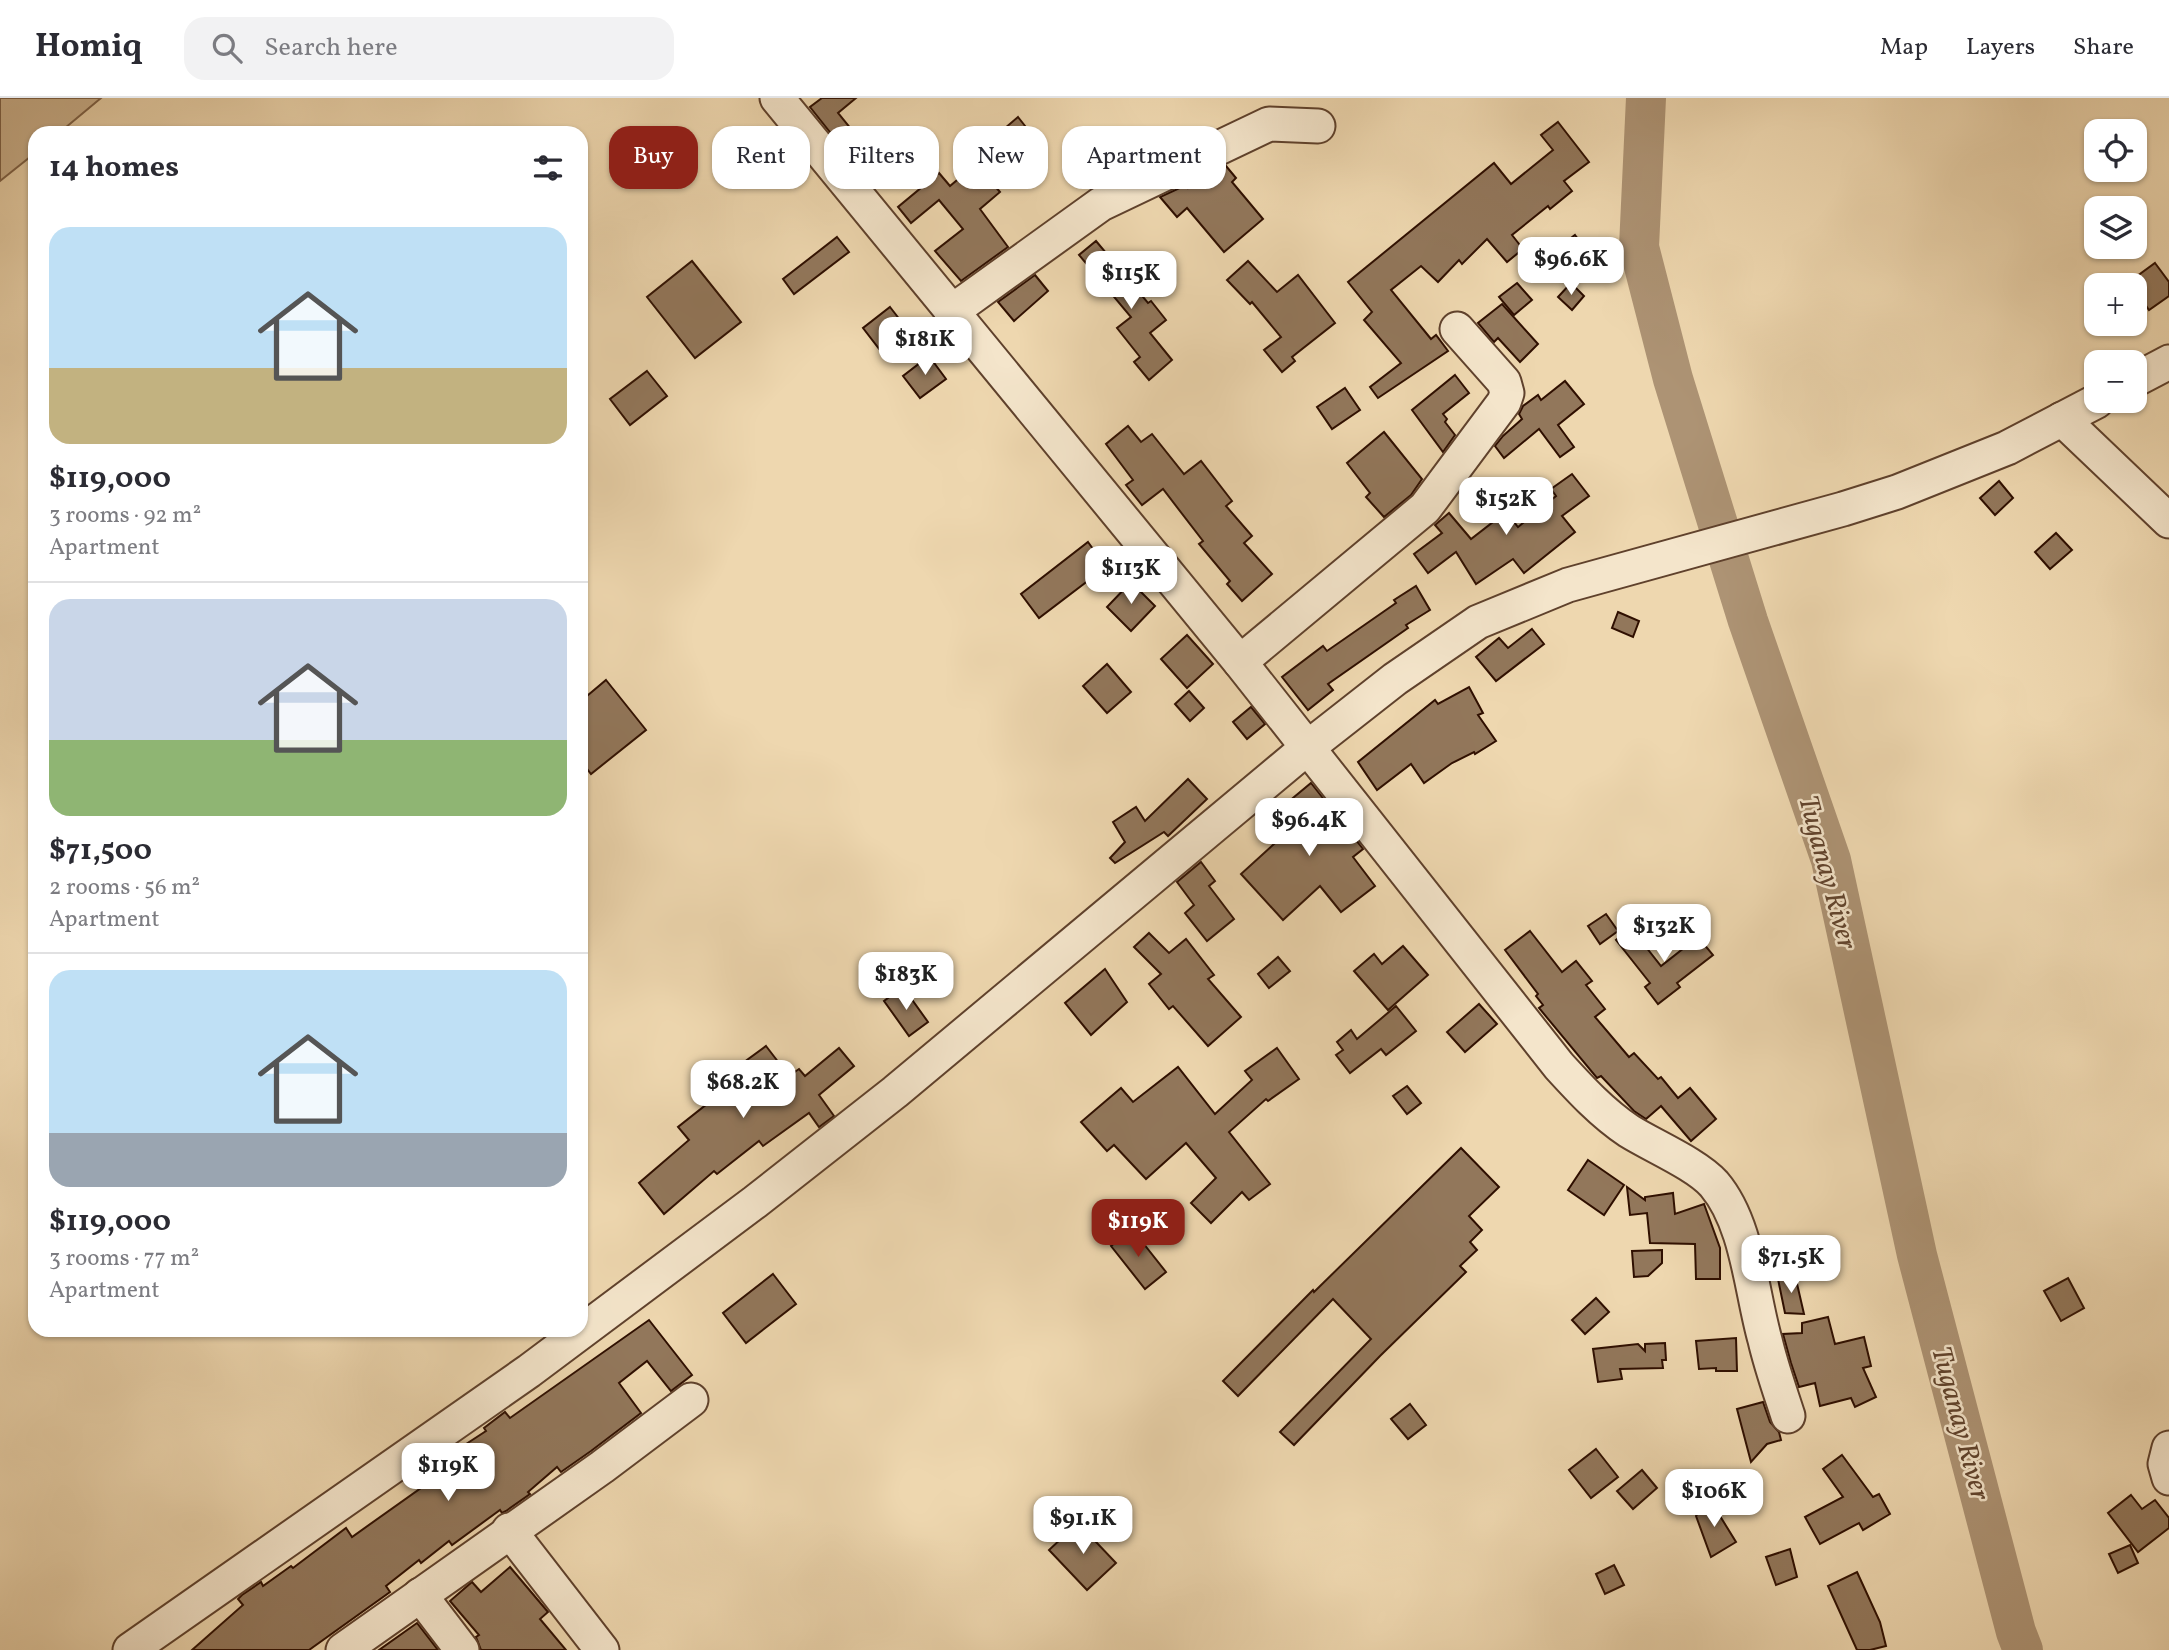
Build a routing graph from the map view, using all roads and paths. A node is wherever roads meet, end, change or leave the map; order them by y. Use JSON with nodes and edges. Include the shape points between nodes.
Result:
{"nodes":[{"id":1,"x":777,"y":98,"type":"edge"},
{"id":2,"x":1318,"y":126,"type":"dead end"},
{"id":3,"x":951,"y":312,"type":"junction"},
{"id":4,"x":1457,"y":329,"type":"dead end"},
{"id":5,"x":2169,"y":362,"type":"edge"},
{"id":6,"x":2147,"y":374,"type":"edge"},
{"id":7,"x":2084,"y":408,"type":"edge"},
{"id":8,"x":2063,"y":419,"type":"junction"},
{"id":9,"x":2169,"y":521,"type":"edge"},
{"id":10,"x":1240,"y":662,"type":"junction"},
{"id":11,"x":1307,"y":748,"type":"junction"},
{"id":12,"x":588,"y":1326,"type":"edge"},
{"id":13,"x":574,"y":1337,"type":"edge"},
{"id":14,"x":691,"y":1400,"type":"dead end"},
{"id":15,"x":1788,"y":1416,"type":"dead end"},
{"id":16,"x":2169,"y":1448,"type":"edge"},
{"id":17,"x":2169,"y":1478,"type":"edge"},
{"id":18,"x":509,"y":1530,"type":"junction"},
{"id":19,"x":420,"y":1595,"type":"junction"},
{"id":20,"x":130,"y":1650,"type":"edge"},
{"id":21,"x":343,"y":1650,"type":"edge"},
{"id":22,"x":462,"y":1650,"type":"edge"},
{"id":23,"x":602,"y":1650,"type":"edge"}],
"edges":[{"from":1,"to":3,"type":"street"},
{"from":2,"to":3,"type":"street","via":[[1269,124],[1101,204]]},
{"from":3,"to":10,"type":"street"},
{"from":4,"to":10,"type":"street","via":[[1504,382],[1504,402],[1425,508]]},
{"from":5,"to":6,"type":"street"},
{"from":7,"to":8,"type":"street"},
{"from":8,"to":9,"type":"street"},
{"from":8,"to":11,"type":"street","via":[[2007,448],[1897,492],[1568,585],[1478,622]]},
{"from":10,"to":11,"type":"street"},
{"from":11,"to":12,"type":"street","via":[[895,1092]]},
{"from":11,"to":15,"type":"street","via":[[1594,1104],[1714,1184],[1732,1213],[1742,1243]]},
{"from":13,"to":20,"type":"street"},
{"from":14,"to":18,"type":"street"},
{"from":16,"to":17,"type":"street","via":[[2165,1464]]},
{"from":18,"to":19,"type":"street"},
{"from":18,"to":23,"type":"street"},
{"from":19,"to":21,"type":"street"},
{"from":19,"to":22,"type":"street"}]}
